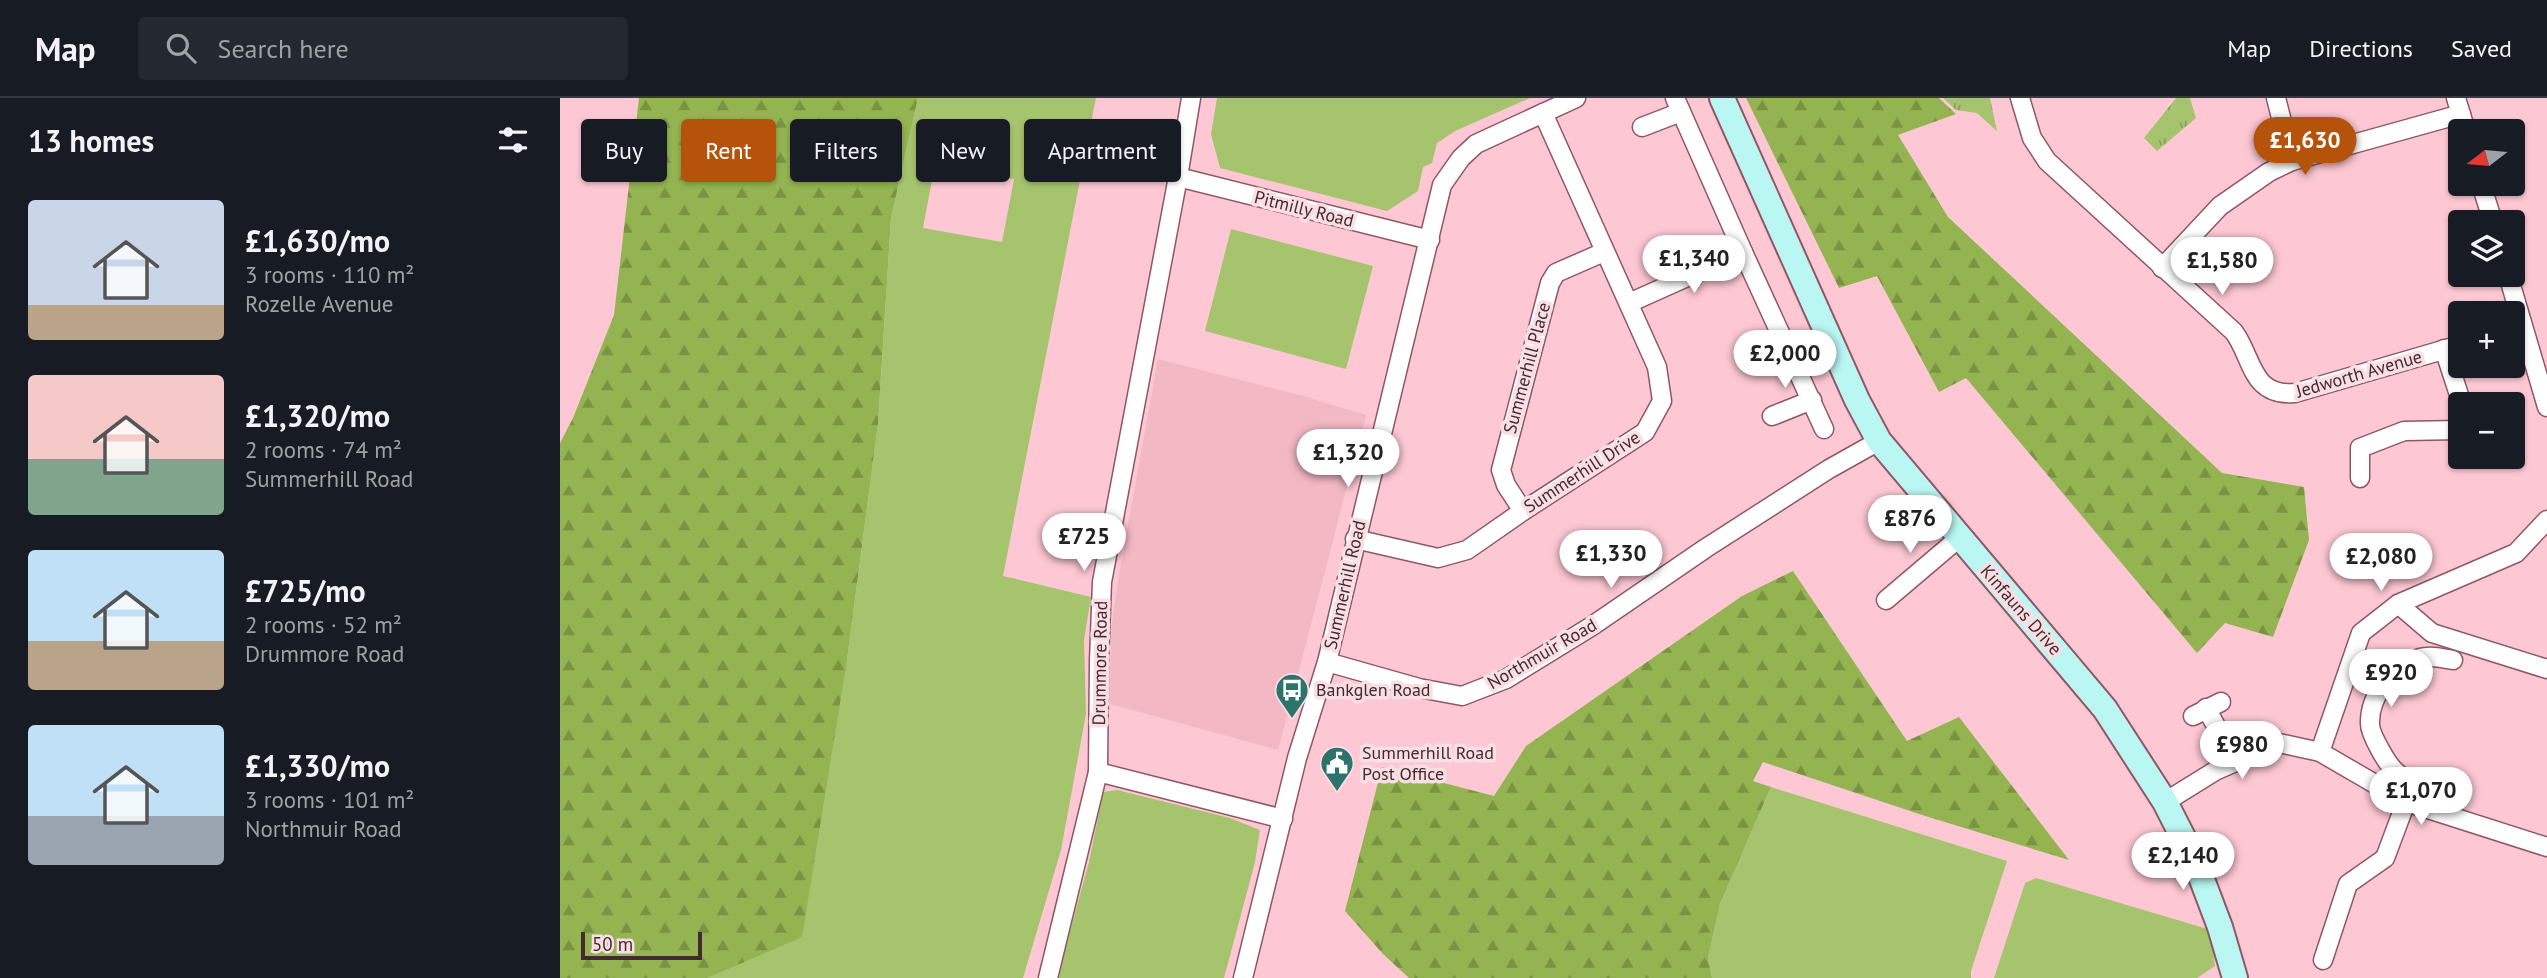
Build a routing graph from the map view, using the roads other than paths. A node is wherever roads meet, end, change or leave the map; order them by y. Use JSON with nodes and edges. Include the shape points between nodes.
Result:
{"nodes":[{"id":1,"x":1191,"y":98,"type":"edge"},
{"id":2,"x":1576,"y":98,"type":"edge"},
{"id":3,"x":1722,"y":98,"type":"edge"},
{"id":4,"x":2020,"y":98,"type":"edge"},
{"id":5,"x":2276,"y":98,"type":"edge"},
{"id":6,"x":1678,"y":105,"type":"edge"},
{"id":7,"x":1543,"y":113,"type":"junction"},
{"id":8,"x":2461,"y":114,"type":"edge"},
{"id":9,"x":1642,"y":127,"type":"dead end"},
{"id":10,"x":1181,"y":159,"type":"edge"},
{"id":11,"x":2292,"y":161,"type":"junction"},
{"id":12,"x":1181,"y":178,"type":"edge"},
{"id":13,"x":1177,"y":182,"type":"edge"},
{"id":14,"x":1430,"y":240,"type":"junction"},
{"id":15,"x":1604,"y":252,"type":"junction"},
{"id":16,"x":1743,"y":252,"type":"junction"},
{"id":17,"x":2162,"y":268,"type":"junction"},
{"id":18,"x":1629,"y":303,"type":"junction"},
{"id":19,"x":2525,"y":347,"type":"edge"},
{"id":20,"x":2448,"y":348,"type":"edge"},
{"id":21,"x":1812,"y":400,"type":"junction"},
{"id":22,"x":2547,"y":407,"type":"edge"},
{"id":23,"x":1772,"y":416,"type":"dead end"},
{"id":24,"x":1824,"y":429,"type":"dead end"},
{"id":25,"x":2448,"y":430,"type":"edge"},
{"id":26,"x":1879,"y":440,"type":"junction"},
{"id":27,"x":2360,"y":478,"type":"dead end"},
{"id":28,"x":1522,"y":510,"type":"junction"},
{"id":29,"x":2547,"y":520,"type":"edge"},
{"id":30,"x":1959,"y":538,"type":"junction"},
{"id":31,"x":1355,"y":540,"type":"junction"},
{"id":32,"x":1886,"y":600,"type":"dead end"},
{"id":33,"x":2398,"y":604,"type":"junction"},
{"id":34,"x":2432,"y":633,"type":"junction"},
{"id":35,"x":2427,"y":657,"type":"junction"},
{"id":36,"x":2453,"y":660,"type":"dead end"},
{"id":37,"x":1327,"y":662,"type":"junction"},
{"id":38,"x":2547,"y":669,"type":"edge"},
{"id":39,"x":2207,"y":709,"type":"dead end"},
{"id":40,"x":2320,"y":752,"type":"junction"},
{"id":41,"x":2236,"y":762,"type":"junction"},
{"id":42,"x":2394,"y":771,"type":"junction"},
{"id":43,"x":1098,"y":772,"type":"junction"},
{"id":44,"x":2413,"y":784,"type":"dead end"},
{"id":45,"x":2381,"y":787,"type":"junction"},
{"id":46,"x":2165,"y":802,"type":"junction"},
{"id":47,"x":2406,"y":802,"type":"junction"},
{"id":48,"x":1283,"y":819,"type":"junction"},
{"id":49,"x":2547,"y":846,"type":"edge"},
{"id":50,"x":2323,"y":960,"type":"dead end"},
{"id":51,"x":1048,"y":978,"type":"edge"},
{"id":52,"x":1243,"y":978,"type":"edge"},
{"id":53,"x":2235,"y":978,"type":"edge"}],
"edges":[{"from":1,"to":10,"type":"street","name":"Drummore Road"},
{"from":2,"to":7,"type":"street","name":"Summerhill Road"},
{"from":3,"to":26,"type":"street","name":"Kinfauns Drive"},
{"from":4,"to":17,"type":"street","name":"Jedworth Avenue","via":[[2032,138],[2047,161]]},
{"from":5,"to":11,"type":"street"},
{"from":6,"to":9,"type":"street"},
{"from":6,"to":16,"type":"street"},
{"from":7,"to":14,"type":"street","name":"Summerhill Road","via":[[1488,137],[1461,158],[1442,185]]},
{"from":7,"to":15,"type":"street","name":"Summerhill Drive"},
{"from":8,"to":11,"type":"street"},
{"from":11,"to":17,"type":"street","via":[[2220,206]]},
{"from":12,"to":14,"type":"street","name":"Pitmilly Road"},
{"from":13,"to":43,"type":"street","name":"Drummore Road","via":[[1102,582]]},
{"from":14,"to":31,"type":"street","name":"Summerhill Road"},
{"from":15,"to":18,"type":"street","name":"Summerhill Drive"},
{"from":15,"to":28,"type":"street","name":"Summerhill Place","via":[[1556,273],[1550,283],[1501,470]]},
{"from":16,"to":18,"type":"street"},
{"from":16,"to":21,"type":"street"},
{"from":17,"to":20,"type":"street","name":"Jedworth Avenue","via":[[2234,332],[2256,378],[2275,391],[2295,393]]},
{"from":18,"to":28,"type":"street","name":"Summerhill Drive","via":[[1657,367],[1662,401],[1645,432]]},
{"from":19,"to":22,"type":"street"},
{"from":21,"to":23,"type":"street"},
{"from":21,"to":24,"type":"street"},
{"from":25,"to":27,"type":"street","via":[[2404,431],[2360,448]]},
{"from":26,"to":30,"type":"street","name":"Kinfauns Drive"},
{"from":26,"to":37,"type":"street","name":"Northmuir Road","via":[[1592,626],[1495,683],[1462,696]]},
{"from":28,"to":31,"type":"street","name":"Summerhill Drive","via":[[1467,550],[1438,558]]},
{"from":29,"to":33,"type":"street","via":[[2516,553]]},
{"from":30,"to":32,"type":"street"},
{"from":30,"to":46,"type":"street","name":"Kinfauns Drive","via":[[2105,709]]},
{"from":31,"to":37,"type":"street","name":"Summerhill Road"},
{"from":33,"to":34,"type":"street"},
{"from":33,"to":40,"type":"street","via":[[2361,632]]},
{"from":34,"to":35,"type":"street"},
{"from":34,"to":38,"type":"street"},
{"from":35,"to":36,"type":"street"},
{"from":35,"to":42,"type":"street","via":[[2399,671],[2372,703],[2369,726]]},
{"from":37,"to":48,"type":"street","name":"Summerhill Road"},
{"from":39,"to":41,"type":"street"},
{"from":40,"to":41,"type":"street","via":[[2279,743]]},
{"from":40,"to":45,"type":"street"},
{"from":41,"to":46,"type":"street"},
{"from":42,"to":44,"type":"street"},
{"from":42,"to":45,"type":"street"},
{"from":43,"to":48,"type":"street"},
{"from":43,"to":51,"type":"street","name":"Drummore Road"},
{"from":45,"to":47,"type":"street"},
{"from":46,"to":53,"type":"street","name":"Kinfauns Drive","via":[[2186,864],[2220,926]]},
{"from":47,"to":49,"type":"street"},
{"from":47,"to":50,"type":"street","via":[[2385,858],[2348,884]]},
{"from":48,"to":52,"type":"street","name":"Summerhill Road"}]}
